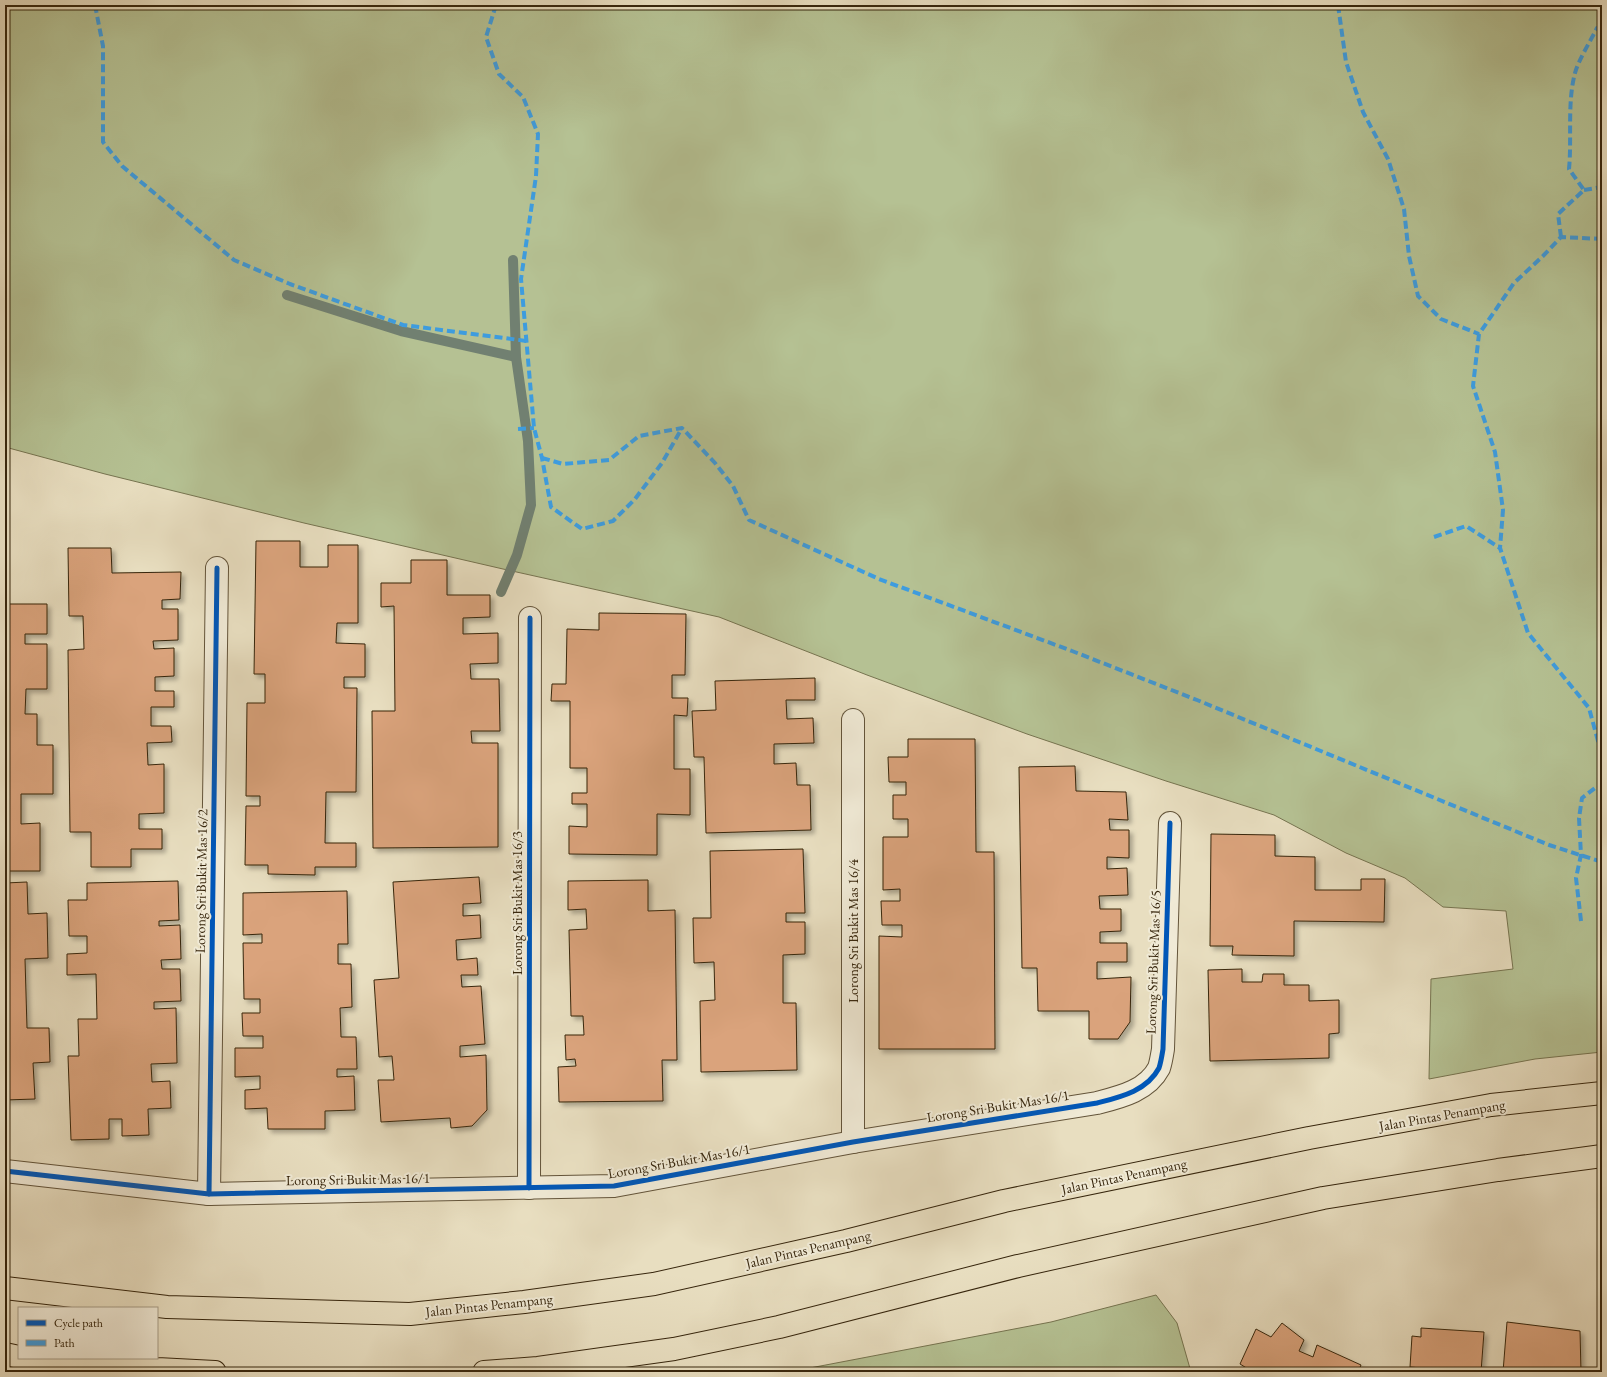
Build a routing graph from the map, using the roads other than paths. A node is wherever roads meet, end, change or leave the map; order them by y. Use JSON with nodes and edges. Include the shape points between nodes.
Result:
{"nodes":[{"id":1,"x":217,"y":568,"type":"dead end"},
{"id":2,"x":530,"y":618,"type":"dead end"},
{"id":3,"x":853,"y":720,"type":"dead end"},
{"id":4,"x":1170,"y":823,"type":"dead end"},
{"id":5,"x":1136,"y":1091,"type":"joint"},
{"id":6,"x":1602,"y":1093,"type":"edge"},
{"id":7,"x":853,"y":1142,"type":"junction"},
{"id":8,"x":1602,"y":1156,"type":"edge"},
{"id":9,"x":5,"y":1171,"type":"edge"},
{"id":10,"x":529,"y":1188,"type":"junction"},
{"id":11,"x":209,"y":1194,"type":"junction"},
{"id":12,"x":5,"y":1288,"type":"edge"},
{"id":13,"x":5,"y":1354,"type":"edge"},
{"id":14,"x":18,"y":1356,"type":"edge"},
{"id":15,"x":41,"y":1359,"type":"edge"},
{"id":16,"x":215,"y":1372,"type":"edge"},
{"id":17,"x":484,"y":1372,"type":"edge"}],
"edges":[{"from":1,"to":11,"type":"street","name":"Lorong Sri Bukit Mas 16/2"},
{"from":2,"to":10,"type":"street","name":"Lorong Sri Bukit Mas 16/3"},
{"from":3,"to":7,"type":"street","name":"Lorong Sri Bukit Mas 16/4"},
{"from":4,"to":5,"type":"street","name":"Lorong Sri Bukit Mas 16/5","via":[[1163,1049],[1159,1068],[1149,1081]]},
{"from":5,"to":7,"type":"street","name":"Lorong Sri Bukit Mas 16/1","via":[[1097,1103]]},
{"from":6,"to":12,"type":"main road","name":"Jalan Pintas Penampang","via":[[1491,1106],[1309,1138],[1004,1201],[846,1241],[654,1284],[524,1302],[410,1314],[167,1307]]},
{"from":7,"to":10,"type":"street","name":"Lorong Sri Bukit Mas 16/1","via":[[614,1186]]},
{"from":8,"to":17,"type":"main road","via":[[1323,1198],[1018,1266],[786,1325],[674,1349],[538,1368]]},
{"from":9,"to":11,"type":"street","name":"Lorong Sri Bukit Mas 16/1"},
{"from":10,"to":11,"type":"street","name":"Lorong Sri Bukit Mas 16/1"},
{"from":13,"to":14,"type":"main road"},
{"from":15,"to":16,"type":"main road"}]}
